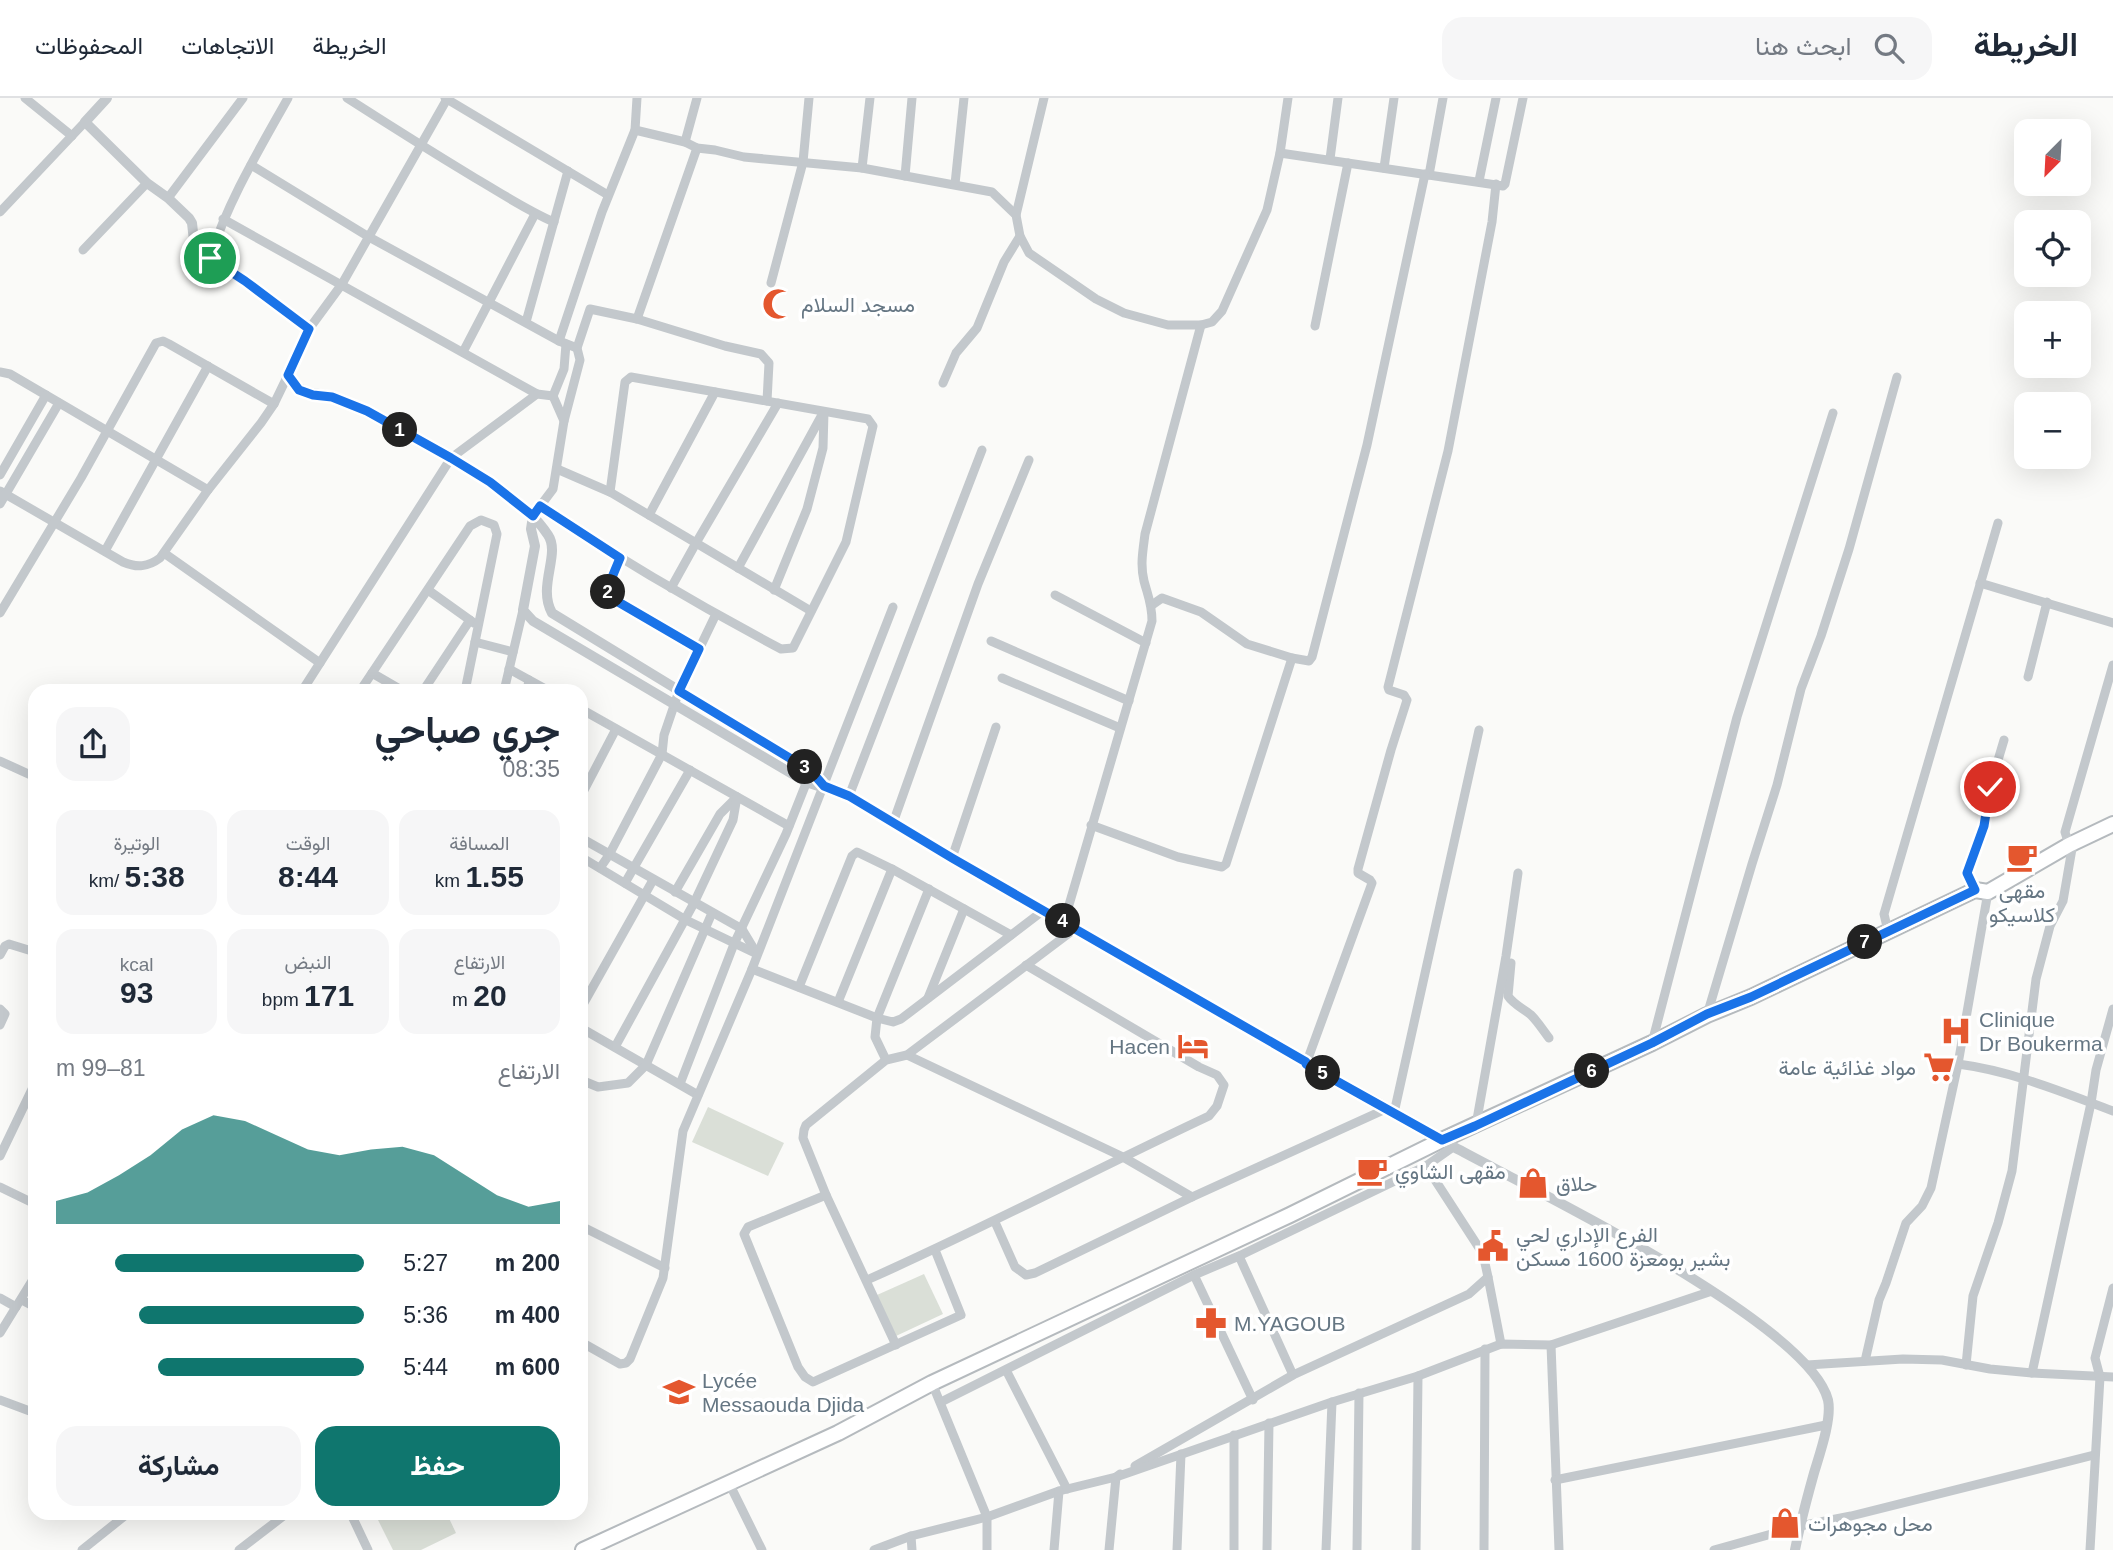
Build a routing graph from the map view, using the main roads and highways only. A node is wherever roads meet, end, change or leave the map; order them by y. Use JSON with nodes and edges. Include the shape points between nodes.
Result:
{"nodes":[{"id":1,"x":2113,"y":824,"type":"edge"},
{"id":2,"x":583,"y":1550,"type":"edge"}],
"edges":[{"from":1,"to":2,"type":"main road","via":[[1981,891],[1707,1014],[1475,1126],[1448,1144]]}]}
